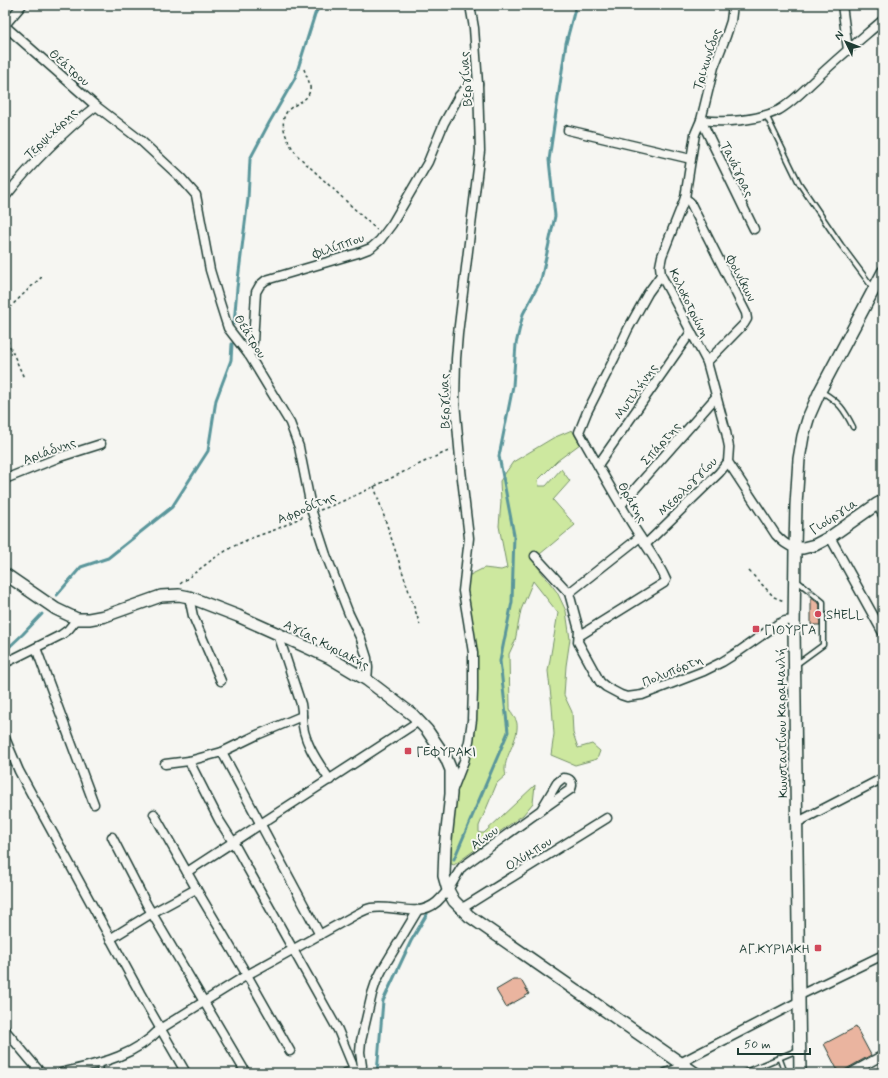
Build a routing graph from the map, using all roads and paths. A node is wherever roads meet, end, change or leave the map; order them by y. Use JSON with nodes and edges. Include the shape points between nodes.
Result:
{"nodes":[{"id":1,"x":22,"y":5,"type":"edge"},
{"id":2,"x":470,"y":5,"type":"edge"},
{"id":3,"x":733,"y":5,"type":"edge"},
{"id":4,"x":842,"y":5,"type":"edge"},
{"id":5,"x":883,"y":20,"type":"edge"},
{"id":6,"x":5,"y":25,"type":"edge"},
{"id":7,"x":848,"y":50,"type":"junction"},
{"id":8,"x":304,"y":69,"type":"dead end"},
{"id":9,"x":478,"y":84,"type":"junction"},
{"id":10,"x":96,"y":106,"type":"junction"},
{"id":11,"x":766,"y":115,"type":"junction"},
{"id":12,"x":700,"y":120,"type":"junction"},
{"id":13,"x":568,"y":130,"type":"dead end"},
{"id":14,"x":691,"y":159,"type":"junction"},
{"id":15,"x":5,"y":197,"type":"edge"},
{"id":16,"x":685,"y":198,"type":"junction"},
{"id":17,"x":754,"y":229,"type":"dead end"},
{"id":18,"x":383,"y":236,"type":"junction"},
{"id":19,"x":883,"y":272,"type":"edge"},
{"id":20,"x":661,"y":275,"type":"junction"},
{"id":21,"x":43,"y":276,"type":"dead end"},
{"id":22,"x":873,"y":289,"type":"junction"},
{"id":23,"x":5,"y":312,"type":"edge"},
{"id":24,"x":691,"y":332,"type":"junction"},
{"id":25,"x":5,"y":335,"type":"edge"},
{"id":26,"x":250,"y":355,"type":"junction"},
{"id":27,"x":707,"y":362,"type":"junction"},
{"id":28,"x":24,"y":378,"type":"dead end"},
{"id":29,"x":820,"y":391,"type":"junction"},
{"id":30,"x":716,"y":397,"type":"junction"},
{"id":31,"x":853,"y":427,"type":"dead end"},
{"id":32,"x":101,"y":444,"type":"dead end"},
{"id":33,"x":458,"y":447,"type":"junction"},
{"id":34,"x":728,"y":462,"type":"junction"},
{"id":35,"x":598,"y":465,"type":"junction"},
{"id":36,"x":5,"y":479,"type":"edge"},
{"id":37,"x":374,"y":486,"type":"junction"},
{"id":38,"x":880,"y":502,"type":"edge"},
{"id":39,"x":621,"y":505,"type":"junction"},
{"id":40,"x":312,"y":512,"type":"junction"},
{"id":41,"x":883,"y":515,"type":"edge"},
{"id":42,"x":830,"y":536,"type":"junction"},
{"id":43,"x":640,"y":537,"type":"junction"},
{"id":44,"x":646,"y":544,"type":"junction"},
{"id":45,"x":795,"y":548,"type":"junction"},
{"id":46,"x":535,"y":556,"type":"dead end"},
{"id":47,"x":749,"y":571,"type":"dead end"},
{"id":48,"x":5,"y":574,"type":"edge"},
{"id":49,"x":794,"y":579,"type":"junction"},
{"id":50,"x":569,"y":593,"type":"junction"},
{"id":51,"x":168,"y":595,"type":"junction"},
{"id":52,"x":189,"y":597,"type":"junction"},
{"id":53,"x":794,"y":601,"type":"junction"},
{"id":54,"x":77,"y":619,"type":"junction"},
{"id":55,"x":794,"y":620,"type":"junction"},
{"id":56,"x":420,"y":625,"type":"dead end"},
{"id":57,"x":883,"y":633,"type":"edge"},
{"id":58,"x":278,"y":634,"type":"junction"},
{"id":59,"x":579,"y":636,"type":"junction"},
{"id":60,"x":36,"y":648,"type":"junction"},
{"id":61,"x":5,"y":663,"type":"edge"},
{"id":62,"x":795,"y":666,"type":"junction"},
{"id":63,"x":367,"y":680,"type":"junction"},
{"id":64,"x":221,"y":681,"type":"dead end"},
{"id":65,"x":302,"y":716,"type":"junction"},
{"id":66,"x":419,"y":721,"type":"junction"},
{"id":67,"x":5,"y":738,"type":"edge"},
{"id":68,"x":222,"y":752,"type":"junction"},
{"id":69,"x":189,"y":761,"type":"junction"},
{"id":70,"x":165,"y":764,"type":"dead end"},
{"id":71,"x":883,"y":778,"type":"edge"},
{"id":72,"x":330,"y":780,"type":"junction"},
{"id":73,"x":451,"y":794,"type":"junction"},
{"id":74,"x":94,"y":804,"type":"dead end"},
{"id":75,"x":541,"y":810,"type":"dead end"},
{"id":76,"x":154,"y":814,"type":"dead end"},
{"id":77,"x":607,"y":818,"type":"dead end"},
{"id":78,"x":796,"y":823,"type":"junction"},
{"id":79,"x":260,"y":824,"type":"junction"},
{"id":80,"x":112,"y":837,"type":"dead end"},
{"id":81,"x":233,"y":842,"type":"junction"},
{"id":82,"x":187,"y":872,"type":"junction"},
{"id":83,"x":196,"y":889,"type":"junction"},
{"id":84,"x":448,"y":890,"type":"junction"},
{"id":85,"x":461,"y":909,"type":"junction"},
{"id":86,"x":418,"y":910,"type":"junction"},
{"id":87,"x":152,"y":913,"type":"junction"},
{"id":88,"x":320,"y":935,"type":"junction"},
{"id":89,"x":110,"y":939,"type":"junction"},
{"id":90,"x":292,"y":949,"type":"junction"},
{"id":91,"x":883,"y":955,"type":"edge"},
{"id":92,"x":247,"y":975,"type":"junction"},
{"id":93,"x":798,"y":999,"type":"junction"},
{"id":94,"x":204,"y":1001,"type":"junction"},
{"id":95,"x":160,"y":1029,"type":"junction"},
{"id":96,"x":5,"y":1030,"type":"edge"},
{"id":97,"x":799,"y":1049,"type":"junction"},
{"id":98,"x":290,"y":1051,"type":"dead end"},
{"id":99,"x":883,"y":1055,"type":"edge"},
{"id":100,"x":780,"y":1057,"type":"junction"},
{"id":101,"x":99,"y":1064,"type":"junction"},
{"id":102,"x":683,"y":1065,"type":"junction"},
{"id":103,"x":355,"y":1071,"type":"junction"},
{"id":104,"x":41,"y":1073,"type":"edge"},
{"id":105,"x":61,"y":1073,"type":"edge"},
{"id":106,"x":100,"y":1073,"type":"edge"},
{"id":107,"x":186,"y":1073,"type":"edge"},
{"id":108,"x":246,"y":1073,"type":"edge"},
{"id":109,"x":346,"y":1073,"type":"edge"},
{"id":110,"x":666,"y":1073,"type":"edge"},
{"id":111,"x":695,"y":1073,"type":"edge"},
{"id":112,"x":743,"y":1073,"type":"edge"},
{"id":113,"x":785,"y":1073,"type":"edge"},
{"id":114,"x":799,"y":1073,"type":"edge"},
{"id":115,"x":851,"y":1073,"type":"edge"}],
"edges":[{"from":1,"to":6,"type":"street"},
{"from":2,"to":9,"type":"street","name":"Βεργίνας"},
{"from":3,"to":12,"type":"street","name":"Τριχωνίδος","via":[[731,21],[714,67]]},
{"from":4,"to":7,"type":"street"},
{"from":5,"to":7,"type":"street"},
{"from":6,"to":10,"type":"street","name":"Θεάτρου"},
{"from":7,"to":11,"type":"street","via":[[780,110]]},
{"from":8,"to":18,"type":"path","via":[[310,89],[308,95],[287,112],[283,121],[290,146]]},
{"from":9,"to":18,"type":"street","name":"Φιλίππου","via":[[467,87],[459,96],[444,123],[428,162]]},
{"from":9,"to":33,"type":"street","name":"Βεργίνας","via":[[479,163],[456,359]]},
{"from":10,"to":15,"type":"street","name":"Τερψιχόρης","via":[[49,148]]},
{"from":10,"to":26,"type":"street","name":"Θεάτρου","via":[[139,139],[196,195],[210,270],[228,328]]},
{"from":11,"to":12,"type":"street","via":[[715,122]]},
{"from":11,"to":22,"type":"lane","via":[[799,183]]},
{"from":12,"to":14,"type":"street","name":"Κολοκοτρώνη"},
{"from":12,"to":17,"type":"street","name":"Τανάγρας"},
{"from":13,"to":14,"type":"street"},
{"from":14,"to":16,"type":"street","name":"Κολοκοτρώνη"},
{"from":16,"to":20,"type":"street","name":"Κολοκοτρώνη","via":[[662,256]]},
{"from":16,"to":27,"type":"street","name":"Φοινίκων","via":[[690,202],[747,319]]},
{"from":18,"to":26,"type":"street","name":"Φιλίππου","via":[[371,248],[266,280],[260,285],[256,292],[254,342]]},
{"from":19,"to":22,"type":"street","name":"Κωνσταντίνου Καραμανλή"},
{"from":20,"to":24,"type":"street","name":"Κολοκοτρώνη"},
{"from":20,"to":35,"type":"street","name":"Θράκης","via":[[628,329],[586,412],[579,432]]},
{"from":21,"to":23,"type":"path"},
{"from":22,"to":29,"type":"street","name":"Κωνσταντίνου Καραμανλή"},
{"from":24,"to":27,"type":"street","name":"Κολοκοτρώνη"},
{"from":24,"to":35,"type":"street","name":"Μυτιλήνης"},
{"from":25,"to":28,"type":"path"},
{"from":26,"to":40,"type":"street","name":"Θεάτρου","via":[[290,423],[299,447]]},
{"from":27,"to":30,"type":"street","name":"Κολοκοτρώνη"},
{"from":29,"to":31,"type":"lane","via":[[842,407]]},
{"from":29,"to":45,"type":"street","name":"Κωνσταντίνου Καραμανλή","via":[[809,416],[799,459]]},
{"from":30,"to":34,"type":"street","name":"Κολοκοτρώνη","via":[[729,447]]},
{"from":30,"to":39,"type":"street","name":"Σπάρτης"},
{"from":32,"to":36,"type":"street","name":"Αριάδνης"},
{"from":33,"to":37,"type":"path","name":"Αφροδίτης"},
{"from":33,"to":73,"type":"street","name":"Βεργίνας","via":[[469,538],[463,591],[473,653],[474,690],[469,741]]},
{"from":34,"to":44,"type":"street","name":"Μεσολογγίου"},
{"from":34,"to":45,"type":"street","via":[[776,535],[782,542]]},
{"from":35,"to":39,"type":"street","name":"Θράκης"},
{"from":37,"to":40,"type":"path","name":"Αφροδίτης"},
{"from":37,"to":56,"type":"path"},
{"from":38,"to":41,"type":"street"},
{"from":38,"to":42,"type":"street","name":"Γιούργια"},
{"from":39,"to":43,"type":"street","name":"Θράκης"},
{"from":40,"to":51,"type":"path","name":"Αφροδίτης","via":[[232,547],[175,587]]},
{"from":40,"to":63,"type":"street","name":"Θεάτρου","via":[[326,555],[361,639],[367,658]]},
{"from":42,"to":45,"type":"street","name":"Γιούργια","via":[[815,545]]},
{"from":42,"to":57,"type":"street"},
{"from":43,"to":44,"type":"street","name":"Θράκης"},
{"from":43,"to":50,"type":"street"},
{"from":44,"to":59,"type":"street","name":"Θράκης","via":[[665,576],[664,583]]},
{"from":45,"to":49,"type":"street","name":"Κωνσταντίνου Καραμανλή"},
{"from":46,"to":50,"type":"street","name":"Πολυπόρτη"},
{"from":47,"to":53,"type":"path","via":[[774,597]]},
{"from":48,"to":54,"type":"street","name":"Αγίας Κυριακής","via":[[56,609]]},
{"from":49,"to":53,"type":"street","name":"Κωνσταντίνου Καραμανλή"},
{"from":62,"to":49,"type":"lane","one_way":true,"via":[[824,645],[824,624],[823,602]]},
{"from":50,"to":59,"type":"street","name":"Πολυπόρτη"},
{"from":51,"to":52,"type":"street","name":"Αγίας Κυριακής"},
{"from":51,"to":54,"type":"street","name":"Αγίας Κυριακής","via":[[105,616],[89,620]]},
{"from":52,"to":58,"type":"street","name":"Αγίας Κυριακής"},
{"from":52,"to":64,"type":"street","via":[[193,616]]},
{"from":53,"to":55,"type":"street","name":"Κωνσταντίνου Καραμανλή"},
{"from":54,"to":60,"type":"street","via":[[64,633]]},
{"from":55,"to":59,"type":"street","name":"Πολυπόρτη","via":[[778,624],[738,652],[704,671],[642,696],[633,697],[621,695],[600,682],[578,642]]},
{"from":55,"to":62,"type":"street","name":"Κωνσταντίνου Καραμανλή"},
{"from":58,"to":63,"type":"street","name":"Αγίας Κυριακής"},
{"from":58,"to":65,"type":"street","via":[[301,704]]},
{"from":60,"to":61,"type":"street"},
{"from":60,"to":74,"type":"street"},
{"from":62,"to":78,"type":"street","name":"Κωνσταντίνου Καραμανλή"},
{"from":63,"to":66,"type":"street","name":"Αγίας Κυριακής"},
{"from":65,"to":68,"type":"street"},
{"from":65,"to":72,"type":"street","via":[[303,728],[310,747]]},
{"from":66,"to":72,"type":"street"},
{"from":66,"to":73,"type":"street","name":"Αγίας Κυριακής","via":[[446,758],[450,770]]},
{"from":67,"to":89,"type":"street","via":[[19,771]]},
{"from":68,"to":69,"type":"street"},
{"from":68,"to":79,"type":"street"},
{"from":69,"to":70,"type":"street"},
{"from":69,"to":81,"type":"street"},
{"from":71,"to":78,"type":"street"},
{"from":72,"to":79,"type":"street"},
{"from":73,"to":84,"type":"street","name":"Αγίας Κυριακής","via":[[444,876]]},
{"from":75,"to":84,"type":"street","name":"Αίνου","via":[[462,867]]},
{"from":76,"to":82,"type":"street"},
{"from":77,"to":85,"type":"street","name":"Ολύμπου"},
{"from":78,"to":93,"type":"street","name":"Κωνσταντίνου Καραμανλή"},
{"from":79,"to":81,"type":"street"},
{"from":79,"to":88,"type":"street"},
{"from":80,"to":87,"type":"street"},
{"from":81,"to":82,"type":"street"},
{"from":81,"to":90,"type":"street"},
{"from":82,"to":83,"type":"street"},
{"from":83,"to":87,"type":"street"},
{"from":83,"to":92,"type":"street"},
{"from":84,"to":85,"type":"street","name":"Αγίας Κυριακής"},
{"from":84,"to":86,"type":"street","name":"Αίνου","via":[[431,906]]},
{"from":85,"to":102,"type":"street","name":"Αγίας Κυριακής"},
{"from":86,"to":88,"type":"street","via":[[370,908]]},
{"from":86,"to":103,"type":"street","via":[[376,982],[361,1041],[362,1066]]},
{"from":87,"to":89,"type":"street"},
{"from":87,"to":94,"type":"street"},
{"from":88,"to":90,"type":"street"},
{"from":89,"to":95,"type":"street"},
{"from":90,"to":92,"type":"street"},
{"from":90,"to":103,"type":"street","via":[[338,1030]]},
{"from":91,"to":93,"type":"street"},
{"from":92,"to":94,"type":"street"},
{"from":92,"to":98,"type":"street"},
{"from":93,"to":97,"type":"street","name":"Κωνσταντίνου Καραμανλή"},
{"from":93,"to":102,"type":"street"},
{"from":94,"to":95,"type":"street"},
{"from":94,"to":108,"type":"street"},
{"from":95,"to":101,"type":"street","via":[[138,1046]]},
{"from":95,"to":107,"type":"street"},
{"from":96,"to":104,"type":"street"},
{"from":97,"to":100,"type":"lane"},
{"from":97,"to":114,"type":"street","name":"Κωνσταντίνου Καραμανλή"},
{"from":99,"to":115,"type":"street"},
{"from":100,"to":112,"type":"lane"},
{"from":100,"to":113,"type":"lane"},
{"from":101,"to":105,"type":"street"},
{"from":101,"to":106,"type":"lane"},
{"from":102,"to":110,"type":"street"},
{"from":102,"to":111,"type":"street","name":"Αγίας Κυριακής"},
{"from":103,"to":109,"type":"street"}]}
